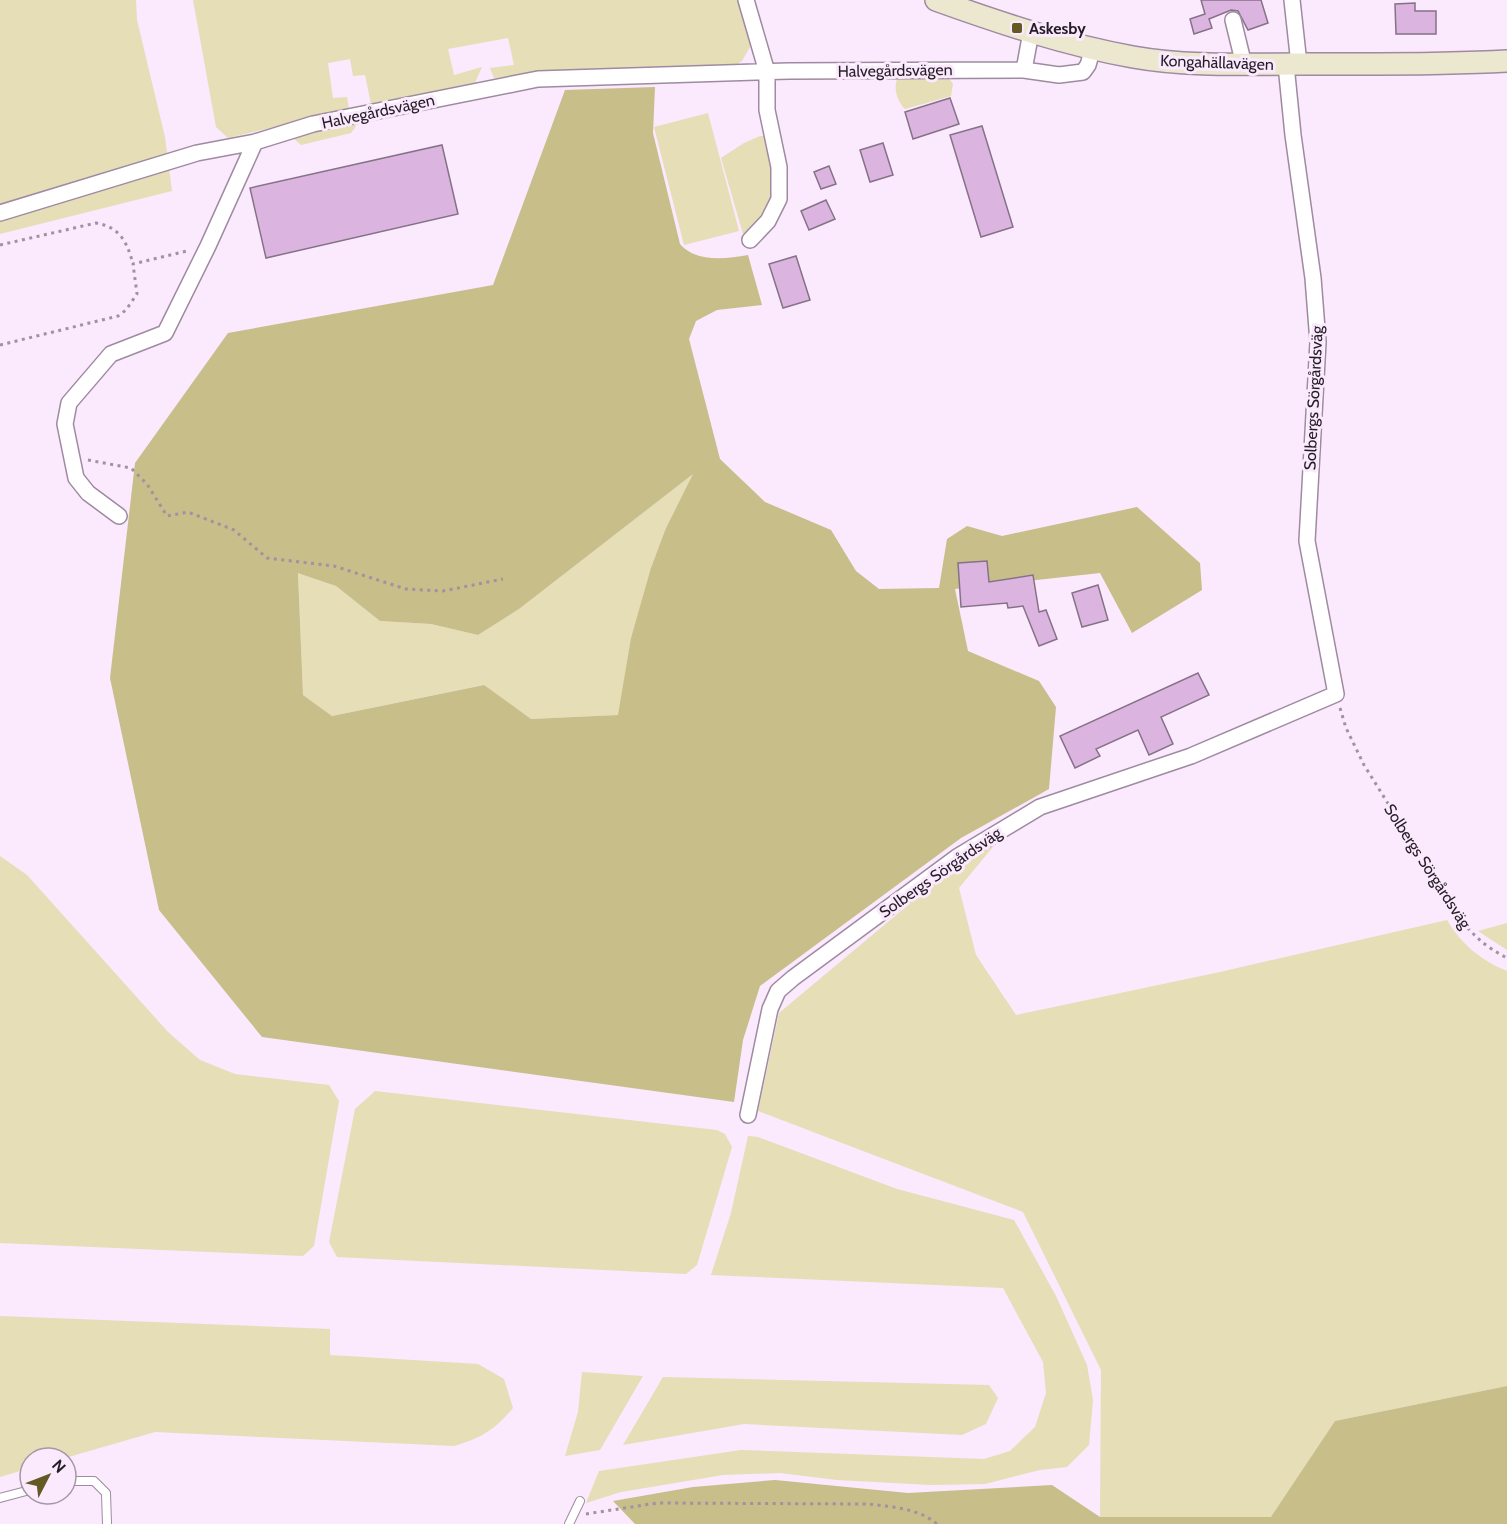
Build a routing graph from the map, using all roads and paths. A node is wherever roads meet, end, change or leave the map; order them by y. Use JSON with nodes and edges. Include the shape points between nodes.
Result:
{"nodes":[{"id":1,"x":746,"y":0,"type":"edge"},
{"id":2,"x":936,"y":0,"type":"edge"},
{"id":3,"x":1292,"y":0,"type":"edge"},
{"id":4,"x":1233,"y":20,"type":"dead end"},
{"id":5,"x":1031,"y":32,"type":"junction"},
{"id":6,"x":1093,"y":48,"type":"junction"},
{"id":7,"x":1507,"y":61,"type":"edge"},
{"id":8,"x":1244,"y":65,"type":"junction"},
{"id":9,"x":1293,"y":65,"type":"junction"},
{"id":10,"x":1024,"y":70,"type":"junction"},
{"id":11,"x":767,"y":72,"type":"junction"},
{"id":12,"x":255,"y":142,"type":"junction"},
{"id":13,"x":0,"y":213,"type":"edge"},
{"id":14,"x":750,"y":240,"type":"dead end"},
{"id":15,"x":0,"y":244,"type":"edge"},
{"id":16,"x":208,"y":246,"type":"junction"},
{"id":17,"x":133,"y":264,"type":"junction"},
{"id":18,"x":0,"y":345,"type":"edge"},
{"id":19,"x":72,"y":457,"type":"junction"},
{"id":20,"x":119,"y":516,"type":"dead end"},
{"id":21,"x":503,"y":579,"type":"dead end"},
{"id":22,"x":1336,"y":694,"type":"junction"},
{"id":23,"x":1507,"y":958,"type":"edge"},
{"id":24,"x":748,"y":1115,"type":"dead end"},
{"id":25,"x":78,"y":1481,"type":"edge"},
{"id":26,"x":18,"y":1493,"type":"edge"},
{"id":27,"x":0,"y":1498,"type":"edge"},
{"id":28,"x":580,"y":1501,"type":"dead end"},
{"id":29,"x":569,"y":1523,"type":"edge"},
{"id":30,"x":107,"y":1524,"type":"edge"},
{"id":31,"x":937,"y":1524,"type":"edge"}],
"edges":[{"from":1,"to":11,"type":"street"},
{"from":2,"to":5,"type":"street","name":"Kongahällavägen"},
{"from":3,"to":9,"type":"street","name":"Solbergs Sörgårdsväg"},
{"from":4,"to":8,"type":"street"},
{"from":5,"to":6,"type":"street","name":"Kongahällavägen"},
{"from":5,"to":10,"type":"street"},
{"from":6,"to":8,"type":"street","name":"Kongahällavägen","via":[[1166,61]]},
{"from":6,"to":10,"type":"street","name":"Halvegårdsvägen","via":[[1083,72],[1059,75]]},
{"from":7,"to":9,"type":"street","name":"Kongahällavägen"},
{"from":8,"to":9,"type":"street","name":"Kongahällavägen"},
{"from":9,"to":22,"type":"street","name":"Solbergs Sörgårdsväg","via":[[1293,135],[1318,342],[1307,541]]},
{"from":10,"to":11,"type":"street","name":"Halvegårdsvägen"},
{"from":11,"to":12,"type":"street","name":"Halvegårdsvägen","via":[[538,79],[313,124]]},
{"from":11,"to":14,"type":"street","via":[[767,110],[779,167],[779,199],[768,221]]},
{"from":12,"to":13,"type":"street","name":"Halvegårdsvägen","via":[[197,153]]},
{"from":12,"to":16,"type":"street"},
{"from":15,"to":17,"type":"path","via":[[96,223],[121,235],[128,244]]},
{"from":16,"to":17,"type":"path"},
{"from":16,"to":19,"type":"street","via":[[165,333],[111,354],[69,403],[65,424]]},
{"from":17,"to":18,"type":"path","via":[[137,294],[118,316]]},
{"from":19,"to":20,"type":"street","via":[[76,478],[88,493]]},
{"from":19,"to":21,"type":"path","via":[[131,468],[147,484],[166,516],[189,512],[234,530],[267,558],[334,566],[406,589],[443,591]]},
{"from":22,"to":23,"type":"path","name":"Solbergs Sörgårdsväg","via":[[1346,728],[1364,765],[1457,914],[1472,935]]},
{"from":22,"to":24,"type":"street","name":"Solbergs Sörgårdsväg","via":[[1191,756],[1040,807],[957,857],[778,991],[770,1009]]},
{"from":25,"to":30,"type":"lane","via":[[94,1481],[106,1493]]},
{"from":26,"to":27,"type":"lane"},
{"from":28,"to":29,"type":"lane"},
{"from":29,"to":31,"type":"path","via":[[589,1513],[657,1503],[718,1503],[869,1504],[919,1514]]}]}
